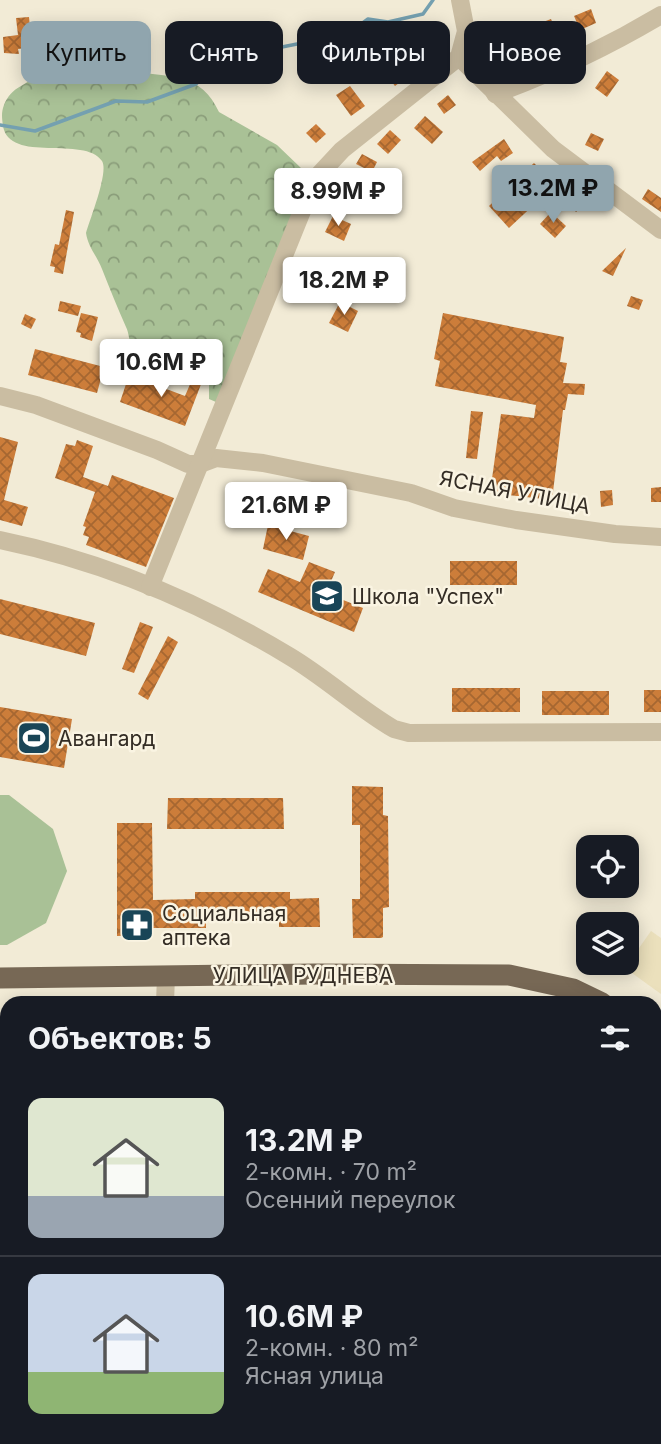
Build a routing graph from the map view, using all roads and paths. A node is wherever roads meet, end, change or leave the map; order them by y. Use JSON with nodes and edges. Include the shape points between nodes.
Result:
{"nodes":[{"id":1,"x":460,"y":0,"type":"edge"},
{"id":2,"x":661,"y":15,"type":"edge"},
{"id":3,"x":459,"y":57,"type":"junction"},
{"id":4,"x":495,"y":94,"type":"junction"},
{"id":5,"x":661,"y":230,"type":"edge"},
{"id":6,"x":0,"y":396,"type":"edge"},
{"id":7,"x":200,"y":464,"type":"junction"},
{"id":8,"x":661,"y":537,"type":"edge"},
{"id":9,"x":0,"y":540,"type":"edge"},
{"id":10,"x":150,"y":587,"type":"junction"},
{"id":11,"x":661,"y":732,"type":"edge"},
{"id":12,"x":166,"y":976,"type":"junction"},
{"id":13,"x":0,"y":978,"type":"edge"},
{"id":14,"x":165,"y":996,"type":"edge"},
{"id":15,"x":588,"y":996,"type":"edge"}],
"edges":[{"from":1,"to":3,"type":"street","via":[[466,32]]},
{"from":2,"to":4,"type":"street","via":[[625,37]]},
{"from":3,"to":4,"type":"street"},
{"from":3,"to":7,"type":"street","via":[[342,150],[315,179]]},
{"from":4,"to":5,"type":"street","via":[[553,149]]},
{"from":6,"to":7,"type":"street","name":"ЯСНАЯ УЛИЦА","via":[[177,460]]},
{"from":7,"to":8,"type":"street","name":"ЯСНАЯ УЛИЦА","via":[[216,458],[263,463],[411,493],[505,518]]},
{"from":7,"to":10,"type":"street"},
{"from":9,"to":10,"type":"street"},
{"from":10,"to":11,"type":"street","via":[[186,600],[290,657],[394,729],[409,733]]},
{"from":12,"to":13,"type":"main road","name":"УЛИЦА РУДНЕВА"},
{"from":12,"to":14,"type":"street"},
{"from":12,"to":15,"type":"main road","name":"УЛИЦА РУДНЕВА","via":[[509,975]]}]}
